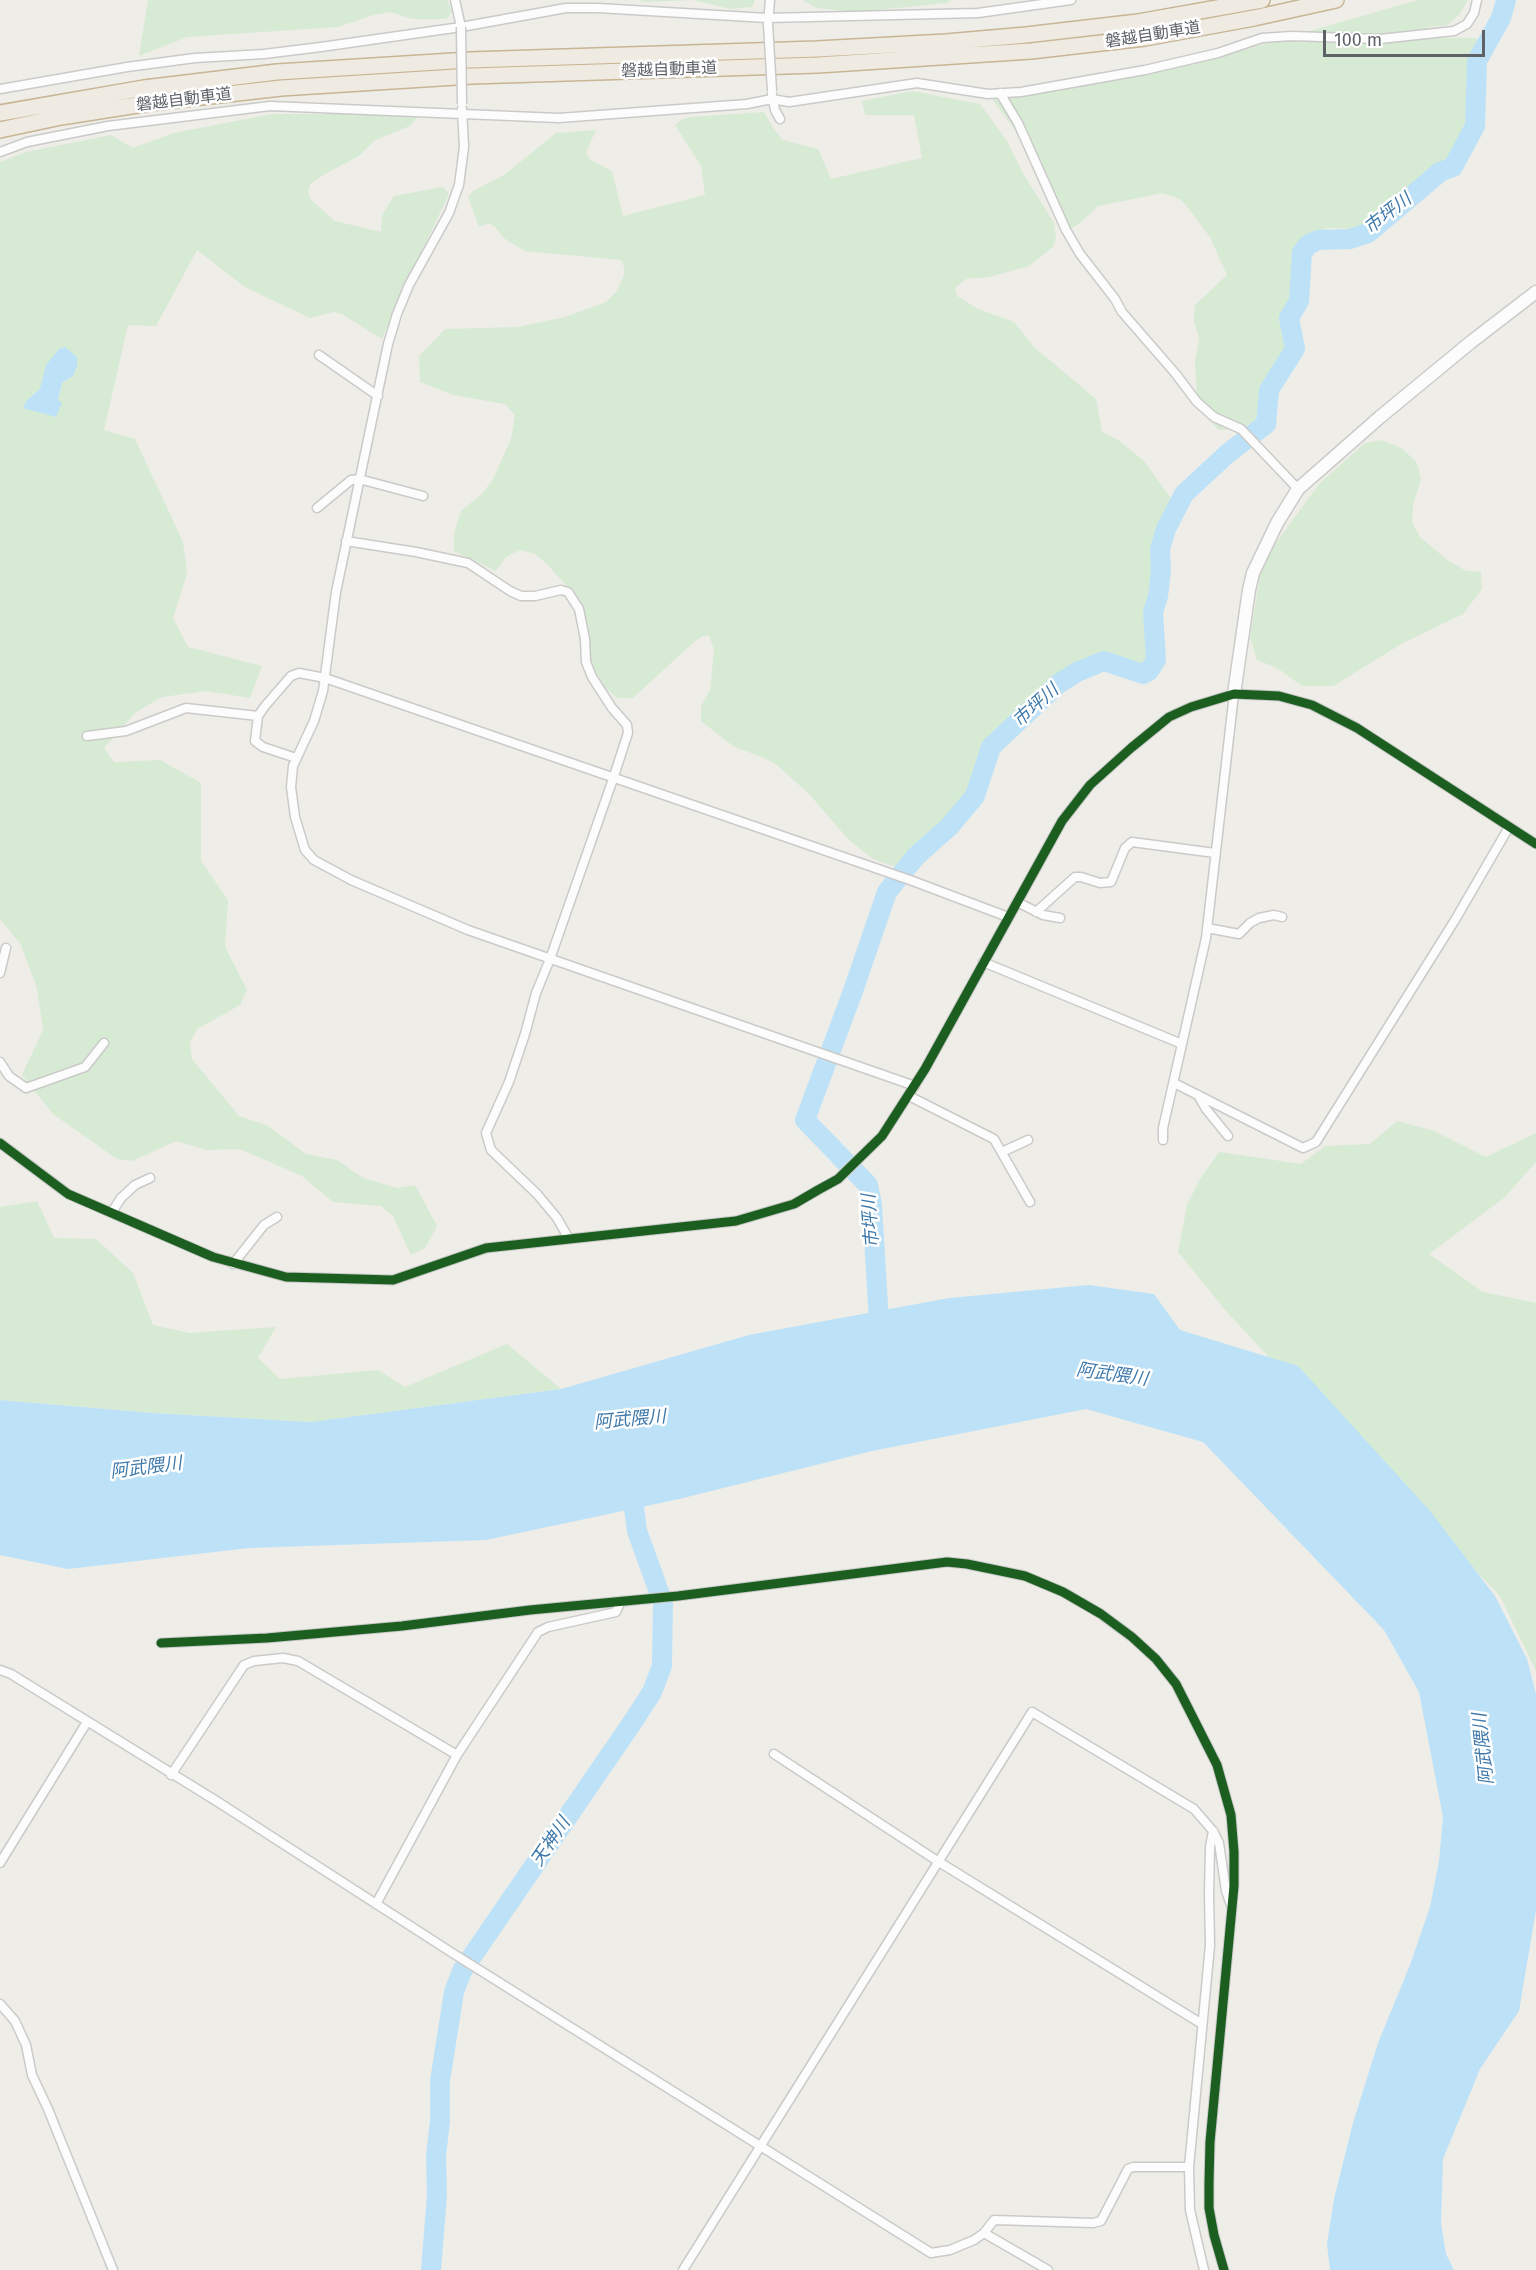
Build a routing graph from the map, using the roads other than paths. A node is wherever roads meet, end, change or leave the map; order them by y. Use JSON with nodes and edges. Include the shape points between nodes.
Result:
{"nodes":[{"id":1,"x":455,"y":0,"type":"edge"},
{"id":2,"x":770,"y":0,"type":"edge"},
{"id":3,"x":1071,"y":0,"type":"edge"},
{"id":4,"x":1262,"y":0,"type":"edge"},
{"id":5,"x":1336,"y":0,"type":"edge"},
{"id":6,"x":1477,"y":0,"type":"edge"},
{"id":7,"x":768,"y":21,"type":"junction"},
{"id":8,"x":461,"y":27,"type":"junction"},
{"id":9,"x":0,"y":89,"type":"edge"},
{"id":10,"x":1000,"y":93,"type":"junction"},
{"id":11,"x":772,"y":95,"type":"junction"},
{"id":12,"x":462,"y":109,"type":"junction"},
{"id":13,"x":0,"y":114,"type":"edge"},
{"id":14,"x":780,"y":119,"type":"dead end"},
{"id":15,"x":0,"y":130,"type":"edge"},
{"id":16,"x":0,"y":152,"type":"edge"},
{"id":17,"x":1536,"y":292,"type":"edge"},
{"id":18,"x":319,"y":355,"type":"dead end"},
{"id":19,"x":378,"y":396,"type":"junction"},
{"id":20,"x":359,"y":480,"type":"junction"},
{"id":21,"x":1298,"y":489,"type":"junction"},
{"id":22,"x":423,"y":496,"type":"dead end"},
{"id":23,"x":317,"y":508,"type":"dead end"},
{"id":24,"x":346,"y":541,"type":"junction"},
{"id":25,"x":325,"y":678,"type":"junction"},
{"id":26,"x":1234,"y":694,"type":"junction"},
{"id":27,"x":258,"y":717,"type":"junction"},
{"id":28,"x":87,"y":736,"type":"dead end"},
{"id":29,"x":296,"y":758,"type":"junction"},
{"id":30,"x":613,"y":779,"type":"junction"},
{"id":31,"x":1509,"y":826,"type":"junction"},
{"id":32,"x":1536,"y":844,"type":"edge"},
{"id":33,"x":1215,"y":853,"type":"junction"},
{"id":34,"x":1017,"y":902,"type":"junction"},
{"id":35,"x":1036,"y":912,"type":"junction"},
{"id":36,"x":1008,"y":917,"type":"junction"},
{"id":37,"x":1282,"y":917,"type":"dead end"},
{"id":38,"x":1060,"y":918,"type":"dead end"},
{"id":39,"x":1207,"y":928,"type":"junction"},
{"id":40,"x":6,"y":948,"type":"dead end"},
{"id":41,"x":550,"y":959,"type":"junction"},
{"id":42,"x":983,"y":962,"type":"junction"},
{"id":43,"x":0,"y":973,"type":"edge"},
{"id":44,"x":104,"y":1043,"type":"dead end"},
{"id":45,"x":1182,"y":1044,"type":"junction"},
{"id":46,"x":0,"y":1062,"type":"edge"},
{"id":47,"x":1174,"y":1083,"type":"junction"},
{"id":48,"x":915,"y":1086,"type":"junction"},
{"id":49,"x":1198,"y":1095,"type":"junction"},
{"id":50,"x":909,"y":1096,"type":"junction"},
{"id":51,"x":1228,"y":1136,"type":"dead end"},
{"id":52,"x":1028,"y":1140,"type":"dead end"},
{"id":53,"x":1163,"y":1140,"type":"dead end"},
{"id":54,"x":0,"y":1143,"type":"edge"},
{"id":55,"x":1002,"y":1152,"type":"junction"},
{"id":56,"x":150,"y":1178,"type":"dead end"},
{"id":57,"x":1030,"y":1202,"type":"dead end"},
{"id":58,"x":112,"y":1212,"type":"junction"},
{"id":59,"x":277,"y":1217,"type":"dead end"},
{"id":60,"x":570,"y":1239,"type":"junction"},
{"id":61,"x":233,"y":1264,"type":"junction"},
{"id":62,"x":621,"y":1601,"type":"junction"},
{"id":63,"x":161,"y":1643,"type":"dead end"},
{"id":64,"x":0,"y":1670,"type":"edge"},
{"id":65,"x":87,"y":1722,"type":"junction"},
{"id":66,"x":774,"y":1754,"type":"dead end"},
{"id":67,"x":457,"y":1755,"type":"junction"},
{"id":68,"x":171,"y":1775,"type":"junction"},
{"id":69,"x":1213,"y":1831,"type":"junction"},
{"id":70,"x":939,"y":1862,"type":"junction"},
{"id":71,"x":0,"y":1863,"type":"edge"},
{"id":72,"x":376,"y":1904,"type":"junction"},
{"id":73,"x":1232,"y":1908,"type":"junction"},
{"id":74,"x":0,"y":2004,"type":"edge"},
{"id":75,"x":1202,"y":2024,"type":"junction"},
{"id":76,"x":761,"y":2145,"type":"junction"},
{"id":77,"x":1189,"y":2168,"type":"junction"},
{"id":78,"x":984,"y":2234,"type":"junction"},
{"id":79,"x":113,"y":2270,"type":"edge"},
{"id":80,"x":683,"y":2270,"type":"edge"},
{"id":81,"x":1048,"y":2270,"type":"edge"},
{"id":82,"x":1204,"y":2270,"type":"edge"},
{"id":83,"x":1224,"y":2270,"type":"edge"}],
"edges":[{"from":1,"to":8,"type":"street"},
{"from":2,"to":7,"type":"street"},
{"from":3,"to":7,"type":"street","via":[[978,13]]},
{"from":4,"to":13,"type":"highway","name":"磐越自動車道","via":[[1138,22],[946,42],[469,60],[277,72],[144,88]]},
{"from":5,"to":15,"type":"highway","name":"磐越自動車道","via":[[1145,38],[1031,51],[818,65],[472,76],[281,88],[150,103]]},
{"from":6,"to":10,"type":"street","via":[[1467,24],[1454,31],[1380,39],[1262,38],[1145,70]]},
{"from":7,"to":8,"type":"street","via":[[566,8]]},
{"from":7,"to":11,"type":"street","bridge":true},
{"from":8,"to":9,"type":"street","via":[[127,67]]},
{"from":8,"to":12,"type":"street","bridge":true},
{"from":10,"to":11,"type":"street","via":[[917,83],[789,102]]},
{"from":10,"to":21,"type":"street","via":[[1018,123],[1066,230],[1122,312],[1197,402],[1214,417],[1241,429]]},
{"from":11,"to":12,"type":"street","via":[[747,104],[583,117]]},
{"from":11,"to":14,"type":"street"},
{"from":12,"to":16,"type":"street","via":[[270,106],[108,126],[27,142]]},
{"from":12,"to":19,"type":"street","via":[[464,147],[455,197],[397,314]]},
{"from":17,"to":21,"type":"street","via":[[1380,417]]},
{"from":18,"to":19,"type":"street"},
{"from":19,"to":20,"type":"street"},
{"from":20,"to":22,"type":"street"},
{"from":20,"to":23,"type":"street","via":[[351,480]]},
{"from":20,"to":24,"type":"street"},
{"from":21,"to":26,"type":"street","via":[[1277,522],[1248,590]]},
{"from":24,"to":25,"type":"street"},
{"from":24,"to":30,"type":"street","via":[[468,563],[521,596],[561,590],[569,594],[580,615],[586,662],[592,677],[627,724],[628,734]]},
{"from":25,"to":27,"type":"street","via":[[299,673],[291,676]]},
{"from":25,"to":29,"type":"street","via":[[319,708]]},
{"from":25,"to":30,"type":"street"},
{"from":26,"to":31,"type":"street","via":[[1279,696],[1312,705],[1357,728]]},
{"from":26,"to":33,"type":"street"},
{"from":26,"to":34,"type":"street","via":[[1169,717],[1090,786],[1062,821]]},
{"from":27,"to":28,"type":"street","via":[[186,708],[126,731]]},
{"from":27,"to":29,"type":"street","via":[[255,741]]},
{"from":29,"to":41,"type":"street","via":[[291,787],[295,817],[305,850],[314,860],[389,898]]},
{"from":30,"to":36,"type":"street"},
{"from":30,"to":41,"type":"street"},
{"from":31,"to":32,"type":"street"},
{"from":31,"to":49,"type":"street","via":[[1316,1142],[1303,1148]]},
{"from":33,"to":35,"type":"street","via":[[1132,842],[1125,848],[1111,882],[1075,878]]},
{"from":33,"to":39,"type":"street"},
{"from":34,"to":35,"type":"street"},
{"from":34,"to":36,"type":"street"},
{"from":35,"to":38,"type":"street"},
{"from":36,"to":42,"type":"street"},
{"from":37,"to":39,"type":"street","via":[[1259,918],[1239,934]]},
{"from":39,"to":45,"type":"street"},
{"from":40,"to":43,"type":"street"},
{"from":41,"to":48,"type":"street"},
{"from":41,"to":60,"type":"street","via":[[509,1082],[486,1133],[491,1150],[537,1194]]},
{"from":42,"to":45,"type":"street"},
{"from":42,"to":48,"type":"street"},
{"from":44,"to":46,"type":"street","via":[[85,1067],[26,1088],[9,1076]]},
{"from":45,"to":47,"type":"street"},
{"from":47,"to":49,"type":"street"},
{"from":47,"to":53,"type":"street"},
{"from":48,"to":50,"type":"street"},
{"from":49,"to":51,"type":"street"},
{"from":50,"to":55,"type":"street","via":[[985,1132]]},
{"from":50,"to":60,"type":"street","via":[[882,1136],[854,1165],[838,1179],[794,1204],[736,1221]]},
{"from":52,"to":55,"type":"street"},
{"from":54,"to":58,"type":"street","via":[[57,1187]]},
{"from":55,"to":57,"type":"street"},
{"from":56,"to":58,"type":"street","via":[[135,1185]]},
{"from":58,"to":61,"type":"street"},
{"from":59,"to":61,"type":"street","via":[[264,1225]]},
{"from":60,"to":61,"type":"street","via":[[486,1248],[393,1280],[286,1277]]},
{"from":62,"to":63,"type":"street","via":[[380,1628]]},
{"from":62,"to":67,"type":"street","via":[[616,1612],[538,1632]]},
{"from":62,"to":73,"type":"street","via":[[947,1562],[1025,1576],[1063,1592],[1132,1637],[1156,1659],[1189,1707],[1217,1765],[1231,1815]]},
{"from":64,"to":65,"type":"street"},
{"from":65,"to":68,"type":"street"},
{"from":65,"to":71,"type":"street"},
{"from":66,"to":70,"type":"street"},
{"from":67,"to":68,"type":"street","via":[[298,1661],[284,1658],[244,1665]]},
{"from":67,"to":72,"type":"street"},
{"from":68,"to":72,"type":"street"},
{"from":69,"to":70,"type":"street","via":[[1194,1809],[1032,1712]]},
{"from":69,"to":73,"type":"street"},
{"from":69,"to":75,"type":"street","via":[[1210,1945]]},
{"from":70,"to":75,"type":"street"},
{"from":70,"to":76,"type":"street"},
{"from":72,"to":76,"type":"street"},
{"from":73,"to":83,"type":"street","via":[[1209,2183],[1209,2208]]},
{"from":74,"to":79,"type":"street","via":[[15,2022],[26,2045],[32,2075]]},
{"from":75,"to":77,"type":"street"},
{"from":76,"to":78,"type":"street","via":[[931,2253],[950,2250]]},
{"from":76,"to":80,"type":"street"},
{"from":77,"to":78,"type":"street","via":[[1128,2169],[1101,2221],[1001,2219],[994,2220]]},
{"from":77,"to":82,"type":"street","via":[[1190,2210]]},
{"from":78,"to":81,"type":"street"}]}
